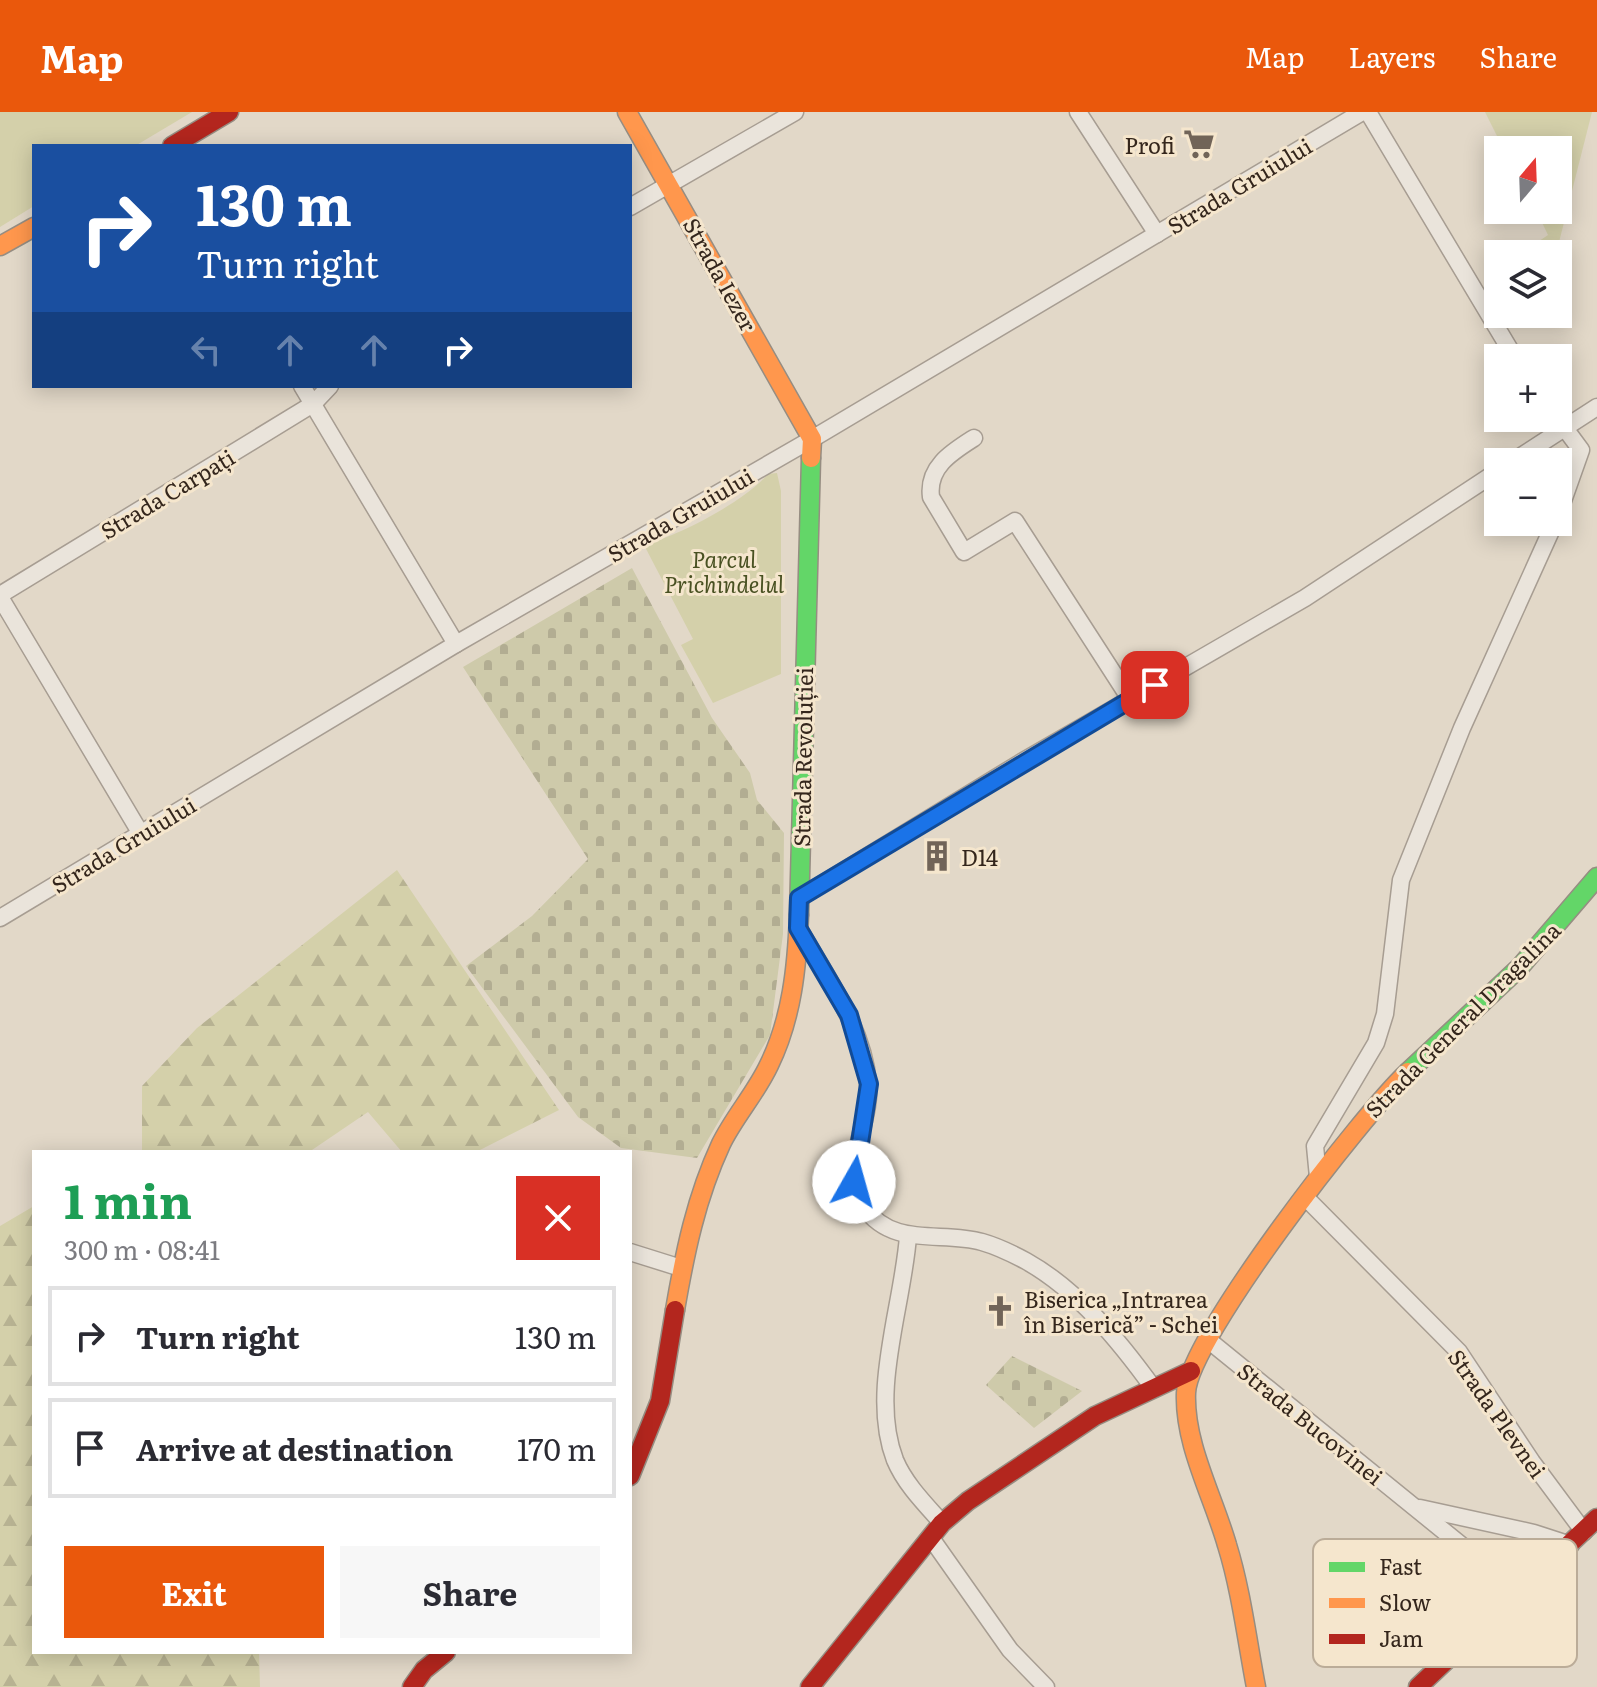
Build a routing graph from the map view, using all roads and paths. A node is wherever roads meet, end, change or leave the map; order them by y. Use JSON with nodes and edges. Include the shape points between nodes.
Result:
{"nodes":[{"id":1,"x":229,"y":112,"type":"edge"},
{"id":2,"x":627,"y":112,"type":"edge"},
{"id":3,"x":795,"y":112,"type":"edge"},
{"id":4,"x":1078,"y":112,"type":"edge"},
{"id":5,"x":1365,"y":112,"type":"edge"},
{"id":6,"x":175,"y":144,"type":"edge"},
{"id":7,"x":670,"y":183,"type":"junction"},
{"id":8,"x":632,"y":206,"type":"edge"},
{"id":9,"x":32,"y":228,"type":"edge"},
{"id":10,"x":1157,"y":234,"type":"junction"},
{"id":11,"x":0,"y":246,"type":"edge"},
{"id":12,"x":1506,"y":344,"type":"edge"},
{"id":13,"x":303,"y":388,"type":"edge"},
{"id":14,"x":328,"y":388,"type":"edge"},
{"id":15,"x":313,"y":404,"type":"junction"},
{"id":16,"x":1597,"y":407,"type":"edge"},
{"id":17,"x":1572,"y":419,"type":"edge"},
{"id":18,"x":1550,"y":432,"type":"edge"},
{"id":19,"x":1565,"y":432,"type":"edge"},
{"id":20,"x":974,"y":438,"type":"dead end"},
{"id":21,"x":812,"y":439,"type":"junction"},
{"id":22,"x":1530,"y":448,"type":"edge"},
{"id":23,"x":1572,"y":475,"type":"edge"},
{"id":24,"x":1484,"y":480,"type":"edge"},
{"id":25,"x":1549,"y":536,"type":"edge"},
{"id":26,"x":0,"y":596,"type":"edge"},
{"id":27,"x":456,"y":644,"type":"junction"},
{"id":28,"x":1130,"y":699,"type":"junction"},
{"id":29,"x":141,"y":834,"type":"junction"},
{"id":30,"x":1597,"y":877,"type":"edge"},
{"id":31,"x":799,"y":898,"type":"junction"},
{"id":32,"x":0,"y":918,"type":"edge"},
{"id":33,"x":798,"y":928,"type":"junction"},
{"id":34,"x":1318,"y":1177,"type":"junction"},
{"id":35,"x":1305,"y":1197,"type":"junction"},
{"id":36,"x":908,"y":1236,"type":"junction"},
{"id":37,"x":632,"y":1253,"type":"edge"},
{"id":38,"x":681,"y":1268,"type":"junction"},
{"id":39,"x":1207,"y":1339,"type":"junction"},
{"id":40,"x":1191,"y":1371,"type":"junction"},
{"id":41,"x":1154,"y":1389,"type":"junction"},
{"id":42,"x":632,"y":1471,"type":"edge"},
{"id":43,"x":1415,"y":1507,"type":"junction"},
{"id":44,"x":937,"y":1531,"type":"junction"},
{"id":45,"x":1584,"y":1532,"type":"edge"},
{"id":46,"x":1454,"y":1539,"type":"edge"},
{"id":47,"x":444,"y":1654,"type":"edge"},
{"id":48,"x":1439,"y":1667,"type":"edge"},
{"id":49,"x":412,"y":1687,"type":"edge"},
{"id":50,"x":810,"y":1687,"type":"edge"},
{"id":51,"x":1046,"y":1687,"type":"edge"},
{"id":52,"x":1256,"y":1687,"type":"edge"},
{"id":53,"x":1418,"y":1687,"type":"edge"}],
"edges":[{"from":1,"to":6,"type":"main road"},
{"from":2,"to":7,"type":"main road","name":"Strada Iezer"},
{"from":3,"to":7,"type":"street"},
{"from":4,"to":10,"type":"street"},
{"from":5,"to":10,"type":"street","name":"Strada Gruiului"},
{"from":5,"to":12,"type":"street"},
{"from":7,"to":8,"type":"street"},
{"from":7,"to":21,"type":"main road","name":"Strada Iezer"},
{"from":9,"to":11,"type":"main road"},
{"from":10,"to":21,"type":"street","name":"Strada Gruiului"},
{"from":13,"to":15,"type":"street"},
{"from":14,"to":15,"type":"street","name":"Strada Carpați"},
{"from":15,"to":26,"type":"street","name":"Strada Carpați"},
{"from":15,"to":27,"type":"street"},
{"from":16,"to":17,"type":"street"},
{"from":18,"to":22,"type":"street"},
{"from":19,"to":23,"type":"street","via":[[1581,450]]},
{"from":20,"to":28,"type":"street","via":[[944,457],[930,487],[931,497],[964,552],[1015,521]]},
{"from":21,"to":27,"type":"street","name":"Strada Gruiului"},
{"from":21,"to":31,"type":"main road","name":"Strada Revoluției"},
{"from":24,"to":28,"type":"street","via":[[1305,598]]},
{"from":25,"to":34,"type":"street","via":[[1401,880],[1385,1014],[1376,1043],[1315,1146]]},
{"from":26,"to":29,"type":"street"},
{"from":27,"to":29,"type":"street","name":"Strada Gruiului"},
{"from":28,"to":31,"type":"street"},
{"from":29,"to":32,"type":"street","name":"Strada Gruiului"},
{"from":30,"to":34,"type":"main road","name":"Strada General Dragalina","via":[[1520,967],[1379,1099]]},
{"from":31,"to":33,"type":"main road","name":"Strada Revoluției"},
{"from":33,"to":36,"type":"street","via":[[849,1015],[869,1084],[854,1182],[864,1207]]},
{"from":33,"to":38,"type":"main road","name":"Strada Revoluției","via":[[797,969],[782,1034],[706,1177]]},
{"from":34,"to":35,"type":"main road","name":"Strada General Dragalina"},
{"from":35,"to":39,"type":"main road","name":"Strada General Dragalina"},
{"from":35,"to":45,"type":"street","name":"Strada Plevnei","via":[[1459,1352]]},
{"from":36,"to":41,"type":"street","via":[[980,1241],[1028,1262],[1081,1302]]},
{"from":36,"to":44,"type":"street","via":[[884,1402],[887,1433],[896,1461]]},
{"from":37,"to":38,"type":"street"},
{"from":38,"to":42,"type":"main road","name":"Strada Revoluției","via":[[660,1401]]},
{"from":39,"to":40,"type":"main road","name":"Strada General Dragalina"},
{"from":39,"to":43,"type":"street","name":"Strada Bucovinei"},
{"from":40,"to":41,"type":"main road"},
{"from":40,"to":52,"type":"main road","name":"Strada General Dragalina","via":[[1188,1425],[1228,1548]]},
{"from":41,"to":44,"type":"main road","via":[[1095,1416],[968,1501]]},
{"from":43,"to":45,"type":"street","name":"Strada Bucovinei","via":[[1534,1533]]},
{"from":43,"to":46,"type":"street","name":"Strada Bucovinei"},
{"from":44,"to":50,"type":"main road"},
{"from":44,"to":51,"type":"street","via":[[1010,1650]]},
{"from":47,"to":49,"type":"main road"},
{"from":48,"to":53,"type":"main road"}]}
